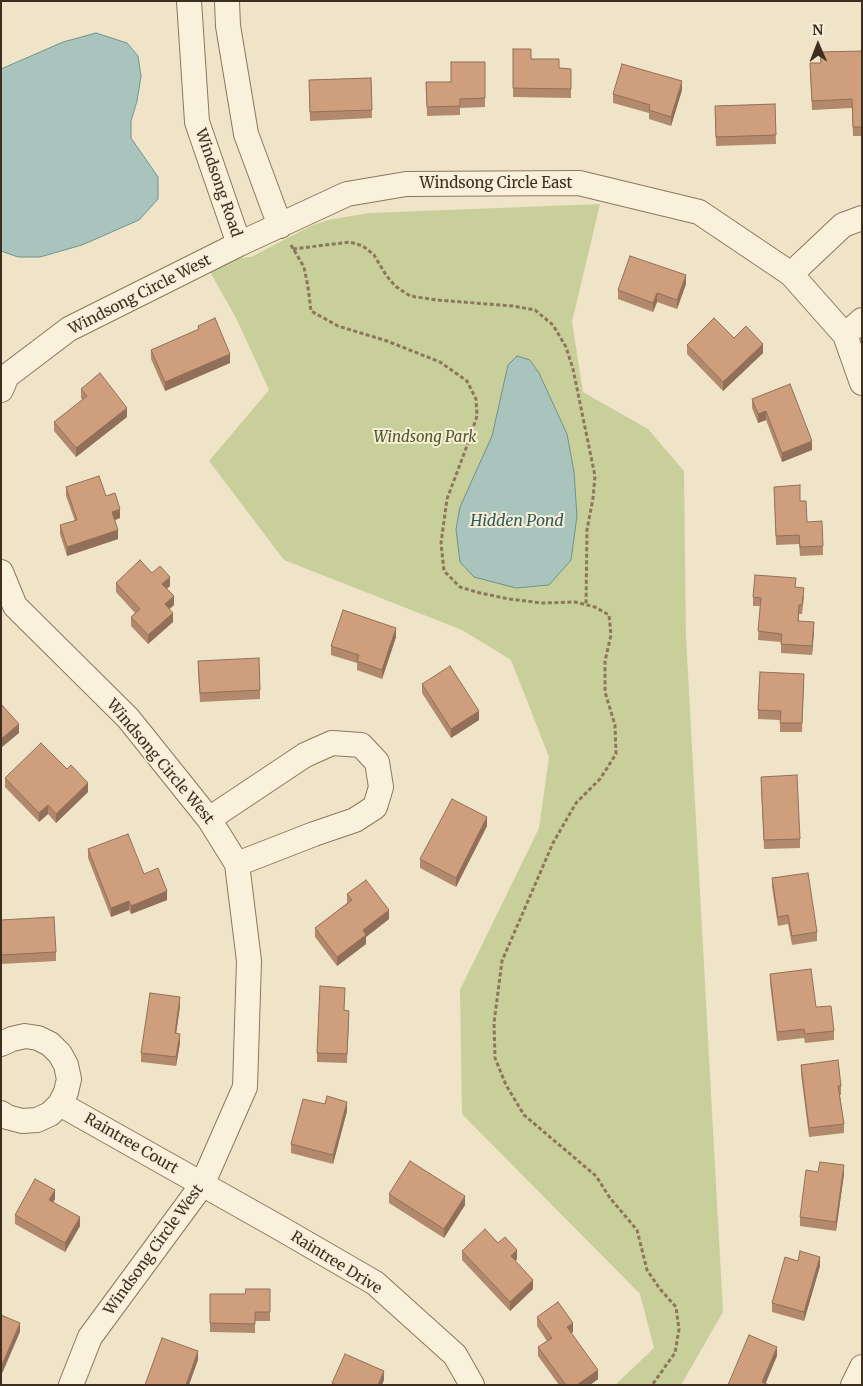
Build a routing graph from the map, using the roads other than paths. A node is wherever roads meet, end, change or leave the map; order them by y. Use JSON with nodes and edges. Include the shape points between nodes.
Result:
{"nodes":[{"id":1,"x":189,"y":1,"type":"edge"},
{"id":2,"x":227,"y":1,"type":"edge"},
{"id":3,"x":862,"y":218,"type":"edge"},
{"id":4,"x":280,"y":226,"type":"junction"},
{"id":5,"x":239,"y":244,"type":"junction"},
{"id":6,"x":791,"y":274,"type":"junction"},
{"id":7,"x":853,"y":328,"type":"edge"},
{"id":8,"x":862,"y":383,"type":"edge"},
{"id":9,"x":1,"y":390,"type":"edge"},
{"id":10,"x":1,"y":572,"type":"edge"},
{"id":11,"x":209,"y":819,"type":"junction"},
{"id":12,"x":237,"y":864,"type":"junction"},
{"id":13,"x":1,"y":1044,"type":"edge"},
{"id":14,"x":60,"y":1104,"type":"junction"},
{"id":15,"x":1,"y":1113,"type":"edge"},
{"id":16,"x":202,"y":1185,"type":"junction"},
{"id":17,"x":862,"y":1367,"type":"edge"},
{"id":18,"x":71,"y":1385,"type":"edge"},
{"id":19,"x":472,"y":1385,"type":"edge"},
{"id":20,"x":853,"y":1385,"type":"edge"}],
"edges":[{"from":1,"to":5,"type":"street","name":"Windsong Road","via":[[197,122]]},
{"from":2,"to":4,"type":"street","via":[[228,26],[246,134]]},
{"from":3,"to":6,"type":"street","via":[[843,225]]},
{"from":4,"to":5,"type":"street","name":"Windsong Circle East"},
{"from":4,"to":6,"type":"street","name":"Windsong Circle East","via":[[347,194],[406,184],[579,183],[699,212]]},
{"from":5,"to":9,"type":"street","name":"Windsong Circle West","via":[[69,329],[6,376]]},
{"from":6,"to":7,"type":"street","name":"Windsong Circle East"},
{"from":7,"to":8,"type":"street","name":"Windsong Circle East"},
{"from":10,"to":11,"type":"street","name":"Windsong Circle West","via":[[15,606],[128,718]]},
{"from":11,"to":12,"type":"street","name":"Windsong Circle West"},
{"from":11,"to":12,"type":"street","via":[[306,755],[332,744],[361,745],[376,762],[381,787],[375,807],[355,820]]},
{"from":12,"to":16,"type":"street","name":"Windsong Circle West","via":[[249,961],[245,1087]]},
{"from":13,"to":14,"type":"street","via":[[25,1036],[38,1038],[60,1054],[68,1078]]},
{"from":14,"to":15,"type":"street","via":[[50,1114],[36,1120],[22,1121]]},
{"from":14,"to":16,"type":"street","name":"Raintree Court"},
{"from":16,"to":18,"type":"street","name":"Windsong Circle West","via":[[90,1337]]},
{"from":16,"to":19,"type":"street","name":"Raintree Drive","via":[[374,1283],[456,1355]]},
{"from":17,"to":20,"type":"street"}]}
